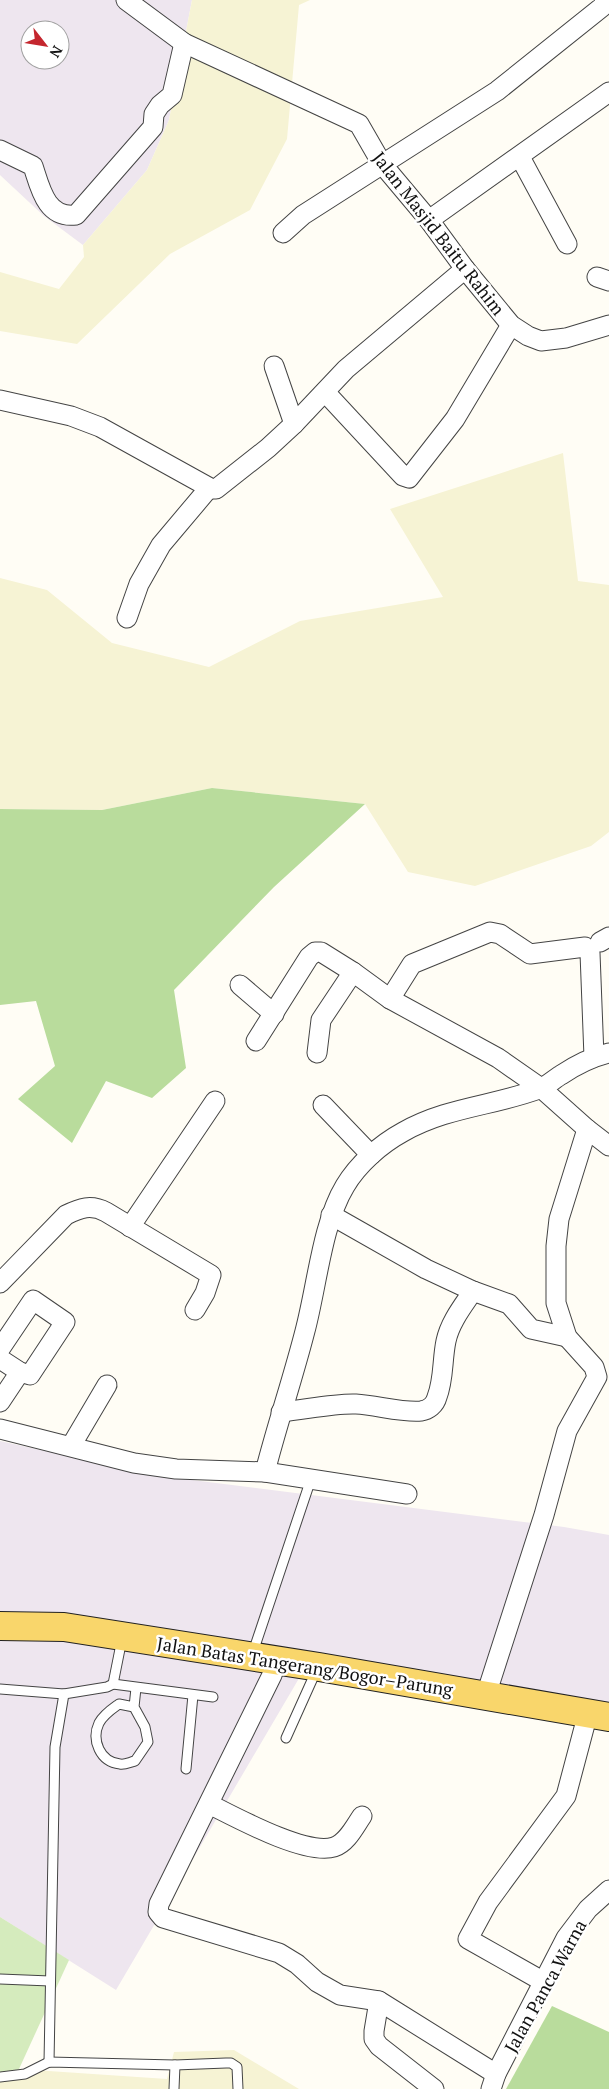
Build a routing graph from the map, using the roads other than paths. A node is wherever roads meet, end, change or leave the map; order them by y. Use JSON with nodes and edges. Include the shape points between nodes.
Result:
{"nodes":[{"id":1,"x":126,"y":0,"type":"edge"},
{"id":2,"x":606,"y":0,"type":"edge"},
{"id":3,"x":609,"y":17,"type":"edge"},
{"id":4,"x":184,"y":43,"type":"junction"},
{"id":5,"x":552,"y":63,"type":"dead end"},
{"id":6,"x":609,"y":92,"type":"edge"},
{"id":7,"x":0,"y":150,"type":"edge"},
{"id":8,"x":520,"y":157,"type":"junction"},
{"id":9,"x":382,"y":164,"type":"junction"},
{"id":10,"x":429,"y":220,"type":"junction"},
{"id":11,"x":283,"y":233,"type":"dead end"},
{"id":12,"x":568,"y":244,"type":"dead end"},
{"id":13,"x":465,"y":269,"type":"junction"},
{"id":14,"x":511,"y":325,"type":"junction"},
{"id":15,"x":609,"y":325,"type":"edge"},
{"id":16,"x":274,"y":366,"type":"dead end"},
{"id":17,"x":325,"y":392,"type":"junction"},
{"id":18,"x":0,"y":400,"type":"edge"},
{"id":19,"x":294,"y":424,"type":"junction"},
{"id":20,"x":210,"y":488,"type":"junction"},
{"id":21,"x":127,"y":618,"type":"dead end"},
{"id":22,"x":353,"y":972,"type":"junction"},
{"id":23,"x":240,"y":985,"type":"dead end"},
{"id":24,"x":390,"y":999,"type":"junction"},
{"id":25,"x":274,"y":1014,"type":"junction"},
{"id":26,"x":256,"y":1041,"type":"dead end"},
{"id":27,"x":317,"y":1054,"type":"dead end"},
{"id":28,"x":602,"y":1055,"type":"edge"},
{"id":29,"x":541,"y":1088,"type":"junction"},
{"id":30,"x":215,"y":1101,"type":"dead end"},
{"id":31,"x":323,"y":1105,"type":"dead end"},
{"id":32,"x":587,"y":1129,"type":"junction"},
{"id":33,"x":609,"y":1146,"type":"edge"},
{"id":34,"x":372,"y":1155,"type":"junction"},
{"id":35,"x":331,"y":1215,"type":"junction"},
{"id":36,"x":130,"y":1227,"type":"junction"},
{"id":37,"x":0,"y":1282,"type":"edge"},
{"id":38,"x":473,"y":1291,"type":"junction"},
{"id":39,"x":195,"y":1310,"type":"dead end"},
{"id":40,"x":566,"y":1337,"type":"junction"},
{"id":41,"x":1,"y":1359,"type":"edge"},
{"id":42,"x":20,"y":1372,"type":"junction"},
{"id":43,"x":107,"y":1385,"type":"dead end"},
{"id":44,"x":0,"y":1402,"type":"edge"},
{"id":45,"x":281,"y":1412,"type":"junction"},
{"id":46,"x":0,"y":1429,"type":"edge"},
{"id":47,"x":71,"y":1446,"type":"junction"},
{"id":48,"x":265,"y":1472,"type":"junction"},
{"id":49,"x":311,"y":1479,"type":"junction"},
{"id":50,"x":407,"y":1494,"type":"dead end"},
{"id":51,"x":0,"y":1626,"type":"edge"},
{"id":52,"x":122,"y":1637,"type":"junction"},
{"id":53,"x":264,"y":1659,"type":"junction"},
{"id":54,"x":318,"y":1667,"type":"junction"},
{"id":55,"x":113,"y":1684,"type":"junction"},
{"id":56,"x":136,"y":1688,"type":"junction"},
{"id":57,"x":0,"y":1689,"type":"edge"},
{"id":58,"x":64,"y":1694,"type":"junction"},
{"id":59,"x":193,"y":1695,"type":"junction"},
{"id":60,"x":486,"y":1695,"type":"junction"},
{"id":61,"x":213,"y":1697,"type":"dead end"},
{"id":62,"x":134,"y":1706,"type":"junction"},
{"id":63,"x":599,"y":1715,"type":"edge"},
{"id":64,"x":286,"y":1738,"type":"dead end"},
{"id":65,"x":186,"y":1769,"type":"dead end"},
{"id":66,"x":209,"y":1804,"type":"junction"},
{"id":67,"x":362,"y":1816,"type":"dead end"},
{"id":68,"x":609,"y":1890,"type":"edge"},
{"id":69,"x":0,"y":1980,"type":"edge"},
{"id":70,"x":50,"y":1982,"type":"junction"},
{"id":71,"x":544,"y":1982,"type":"junction"},
{"id":72,"x":379,"y":2001,"type":"junction"},
{"id":73,"x":49,"y":2062,"type":"junction"},
{"id":74,"x":175,"y":2065,"type":"junction"},
{"id":75,"x":0,"y":2077,"type":"edge"},
{"id":76,"x":494,"y":2081,"type":"edge"},
{"id":77,"x":174,"y":2089,"type":"edge"},
{"id":78,"x":238,"y":2089,"type":"edge"},
{"id":79,"x":434,"y":2089,"type":"edge"}],
"edges":[{"from":1,"to":4,"type":"street","name":"Jalan Masjid Baitu Rahim"},
{"from":2,"to":9,"type":"street","via":[[602,7],[516,78]]},
{"from":3,"to":5,"type":"street"},
{"from":4,"to":7,"type":"street","via":[[172,95],[154,114],[153,127],[76,215],[52,208],[44,200],[33,166]]},
{"from":4,"to":9,"type":"street","name":"Jalan Masjid Baitu Rahim","via":[[353,121],[364,131]]},
{"from":6,"to":8,"type":"street"},
{"from":8,"to":10,"type":"street"},
{"from":8,"to":12,"type":"street"},
{"from":9,"to":10,"type":"street","name":"Jalan Masjid Baitu Rahim"},
{"from":9,"to":11,"type":"street","via":[[303,215]]},
{"from":10,"to":13,"type":"street","name":"Jalan Masjid Baitu Rahim"},
{"from":13,"to":14,"type":"street","name":"Jalan Masjid Baitu Rahim"},
{"from":13,"to":17,"type":"street","via":[[346,369]]},
{"from":14,"to":15,"type":"street","name":"Jalan Masjid Baitu Rahim","via":[[528,336],[546,341]]},
{"from":14,"to":17,"type":"street","via":[[455,419],[409,478],[403,476]]},
{"from":16,"to":19,"type":"street"},
{"from":17,"to":19,"type":"street"},
{"from":18,"to":20,"type":"street","via":[[70,416],[100,427]]},
{"from":19,"to":20,"type":"street","via":[[216,489]]},
{"from":20,"to":21,"type":"street","via":[[161,545],[139,584]]},
{"from":22,"to":24,"type":"street"},
{"from":22,"to":25,"type":"street","via":[[322,952],[315,952]]},
{"from":22,"to":27,"type":"street","via":[[321,1020]]},
{"from":23,"to":25,"type":"street"},
{"from":24,"to":28,"type":"street","via":[[412,964],[490,932],[500,934],[530,954],[585,946],[590,953]]},
{"from":24,"to":29,"type":"street","via":[[498,1058]]},
{"from":25,"to":26,"type":"street"},
{"from":28,"to":29,"type":"street","via":[[567,1071]]},
{"from":29,"to":32,"type":"street"},
{"from":29,"to":34,"type":"street","via":[[432,1118],[401,1132]]},
{"from":30,"to":36,"type":"street"},
{"from":31,"to":34,"type":"street"},
{"from":32,"to":33,"type":"street"},
{"from":32,"to":40,"type":"street","via":[[559,1219],[556,1246],[556,1303]]},
{"from":34,"to":35,"type":"street","via":[[357,1168]]},
{"from":35,"to":38,"type":"street","via":[[426,1269]]},
{"from":35,"to":45,"type":"street","via":[[305,1332]]},
{"from":36,"to":37,"type":"street","via":[[97,1207],[72,1212],[58,1222]]},
{"from":36,"to":39,"type":"street","via":[[211,1275]]},
{"from":38,"to":40,"type":"street","via":[[509,1304],[531,1329]]},
{"from":38,"to":45,"type":"street","via":[[446,1341],[437,1400],[430,1408],[410,1411],[354,1404]]},
{"from":40,"to":60,"type":"street","via":[[594,1367],[597,1377],[567,1431],[544,1515]]},
{"from":41,"to":42,"type":"street"},
{"from":41,"to":42,"type":"street","via":[[33,1300],[63,1320],[64,1325],[31,1375]]},
{"from":42,"to":44,"type":"street"},
{"from":43,"to":47,"type":"street"},
{"from":45,"to":48,"type":"street"},
{"from":46,"to":47,"type":"street"},
{"from":47,"to":48,"type":"street","via":[[134,1463],[176,1469]]},
{"from":48,"to":49,"type":"street"},
{"from":49,"to":50,"type":"street"},
{"from":49,"to":53,"type":"lane"},
{"from":51,"to":52,"type":"main road","name":"Jalan Batas Tangerang/Bogor–Parung","via":[[64,1627]]},
{"from":52,"to":53,"type":"main road","name":"Jalan Batas Tangerang/Bogor–Parung"},
{"from":52,"to":55,"type":"lane"},
{"from":53,"to":54,"type":"main road","name":"Jalan Batas Tangerang/Bogor–Parung"},
{"from":53,"to":66,"type":"street","via":[[272,1675]]},
{"from":54,"to":60,"type":"main road","name":"Jalan Batas Tangerang/Bogor–Parung"},
{"from":54,"to":64,"type":"lane"},
{"from":55,"to":56,"type":"lane"},
{"from":55,"to":58,"type":"lane","via":[[107,1688]]},
{"from":56,"to":59,"type":"lane"},
{"from":56,"to":62,"type":"lane"},
{"from":57,"to":58,"type":"lane"},
{"from":58,"to":70,"type":"lane","via":[[55,1747]]},
{"from":59,"to":61,"type":"lane"},
{"from":59,"to":65,"type":"lane"},
{"from":60,"to":63,"type":"main road","name":"Jalan Batas Tangerang/Bogor–Parung"},
{"from":62,"to":62,"type":"lane","via":[[146,1727],[148,1742],[135,1761],[122,1765],[104,1757],[97,1747],[96,1731],[100,1721],[120,1704]]},
{"from":63,"to":71,"type":"street","via":[[566,1796],[488,1902],[468,1939]]},
{"from":66,"to":67,"type":"street","via":[[291,1842],[325,1848],[342,1842]]},
{"from":66,"to":72,"type":"street","via":[[159,1904],[160,1915],[279,1954],[340,1995]]},
{"from":68,"to":71,"type":"street","name":"Jalan Panca Warna","via":[[578,1921]]},
{"from":69,"to":70,"type":"lane"},
{"from":70,"to":73,"type":"lane"},
{"from":71,"to":76,"type":"street","name":"Jalan Panca Warna"},
{"from":72,"to":76,"type":"street"},
{"from":72,"to":79,"type":"street","via":[[374,2039]]},
{"from":73,"to":74,"type":"lane"},
{"from":73,"to":75,"type":"lane","via":[[24,2074]]},
{"from":74,"to":77,"type":"lane"},
{"from":74,"to":78,"type":"lane","via":[[231,2063],[237,2067]]}]}
